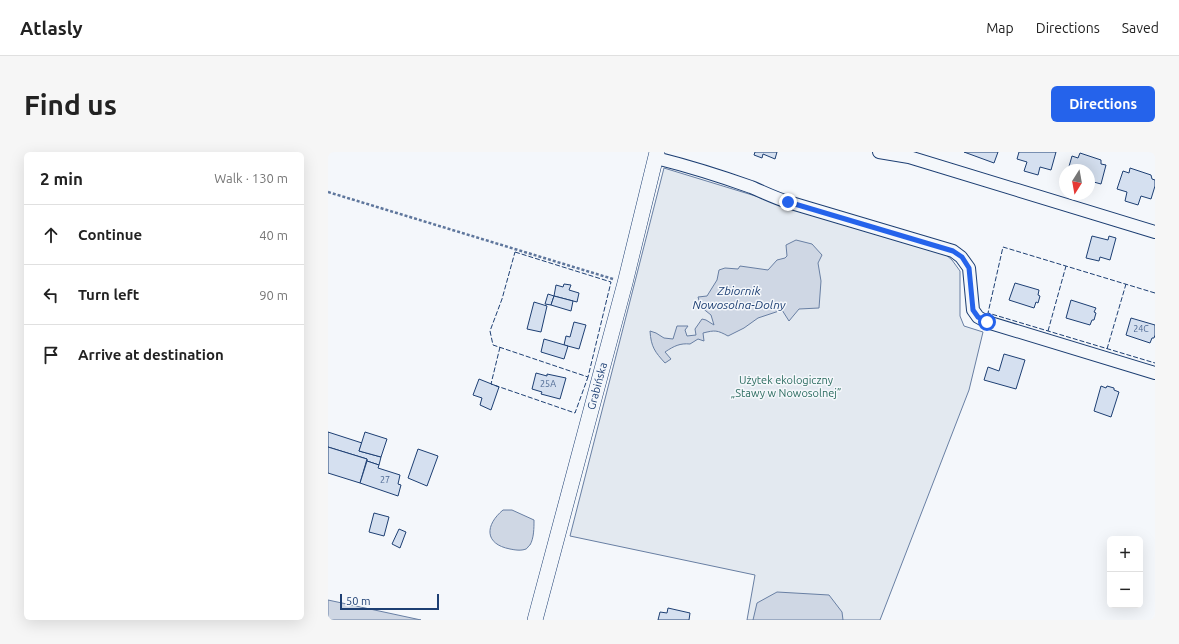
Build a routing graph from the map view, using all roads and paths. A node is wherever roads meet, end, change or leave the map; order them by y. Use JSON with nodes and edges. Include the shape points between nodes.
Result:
{"nodes":[{"id":1,"x":879,"y":152,"type":"edge"},
{"id":2,"x":656,"y":155,"type":"edge"},
{"id":3,"x":328,"y":192,"type":"edge"},
{"id":4,"x":1155,"y":232,"type":"edge"},
{"id":5,"x":625,"y":283,"type":"junction"},
{"id":6,"x":1155,"y":373,"type":"edge"},
{"id":7,"x":535,"y":620,"type":"edge"}],
"edges":[{"from":1,"to":4,"type":"street","via":[[909,157]]},
{"from":2,"to":5,"type":"street","name":"Grabińska"},
{"from":2,"to":6,"type":"street","via":[[788,202],[953,251],[962,257],[969,268],[973,310],[978,317],[987,322]]},
{"from":3,"to":5,"type":"path"},
{"from":5,"to":7,"type":"street","name":"Grabińska"}]}
